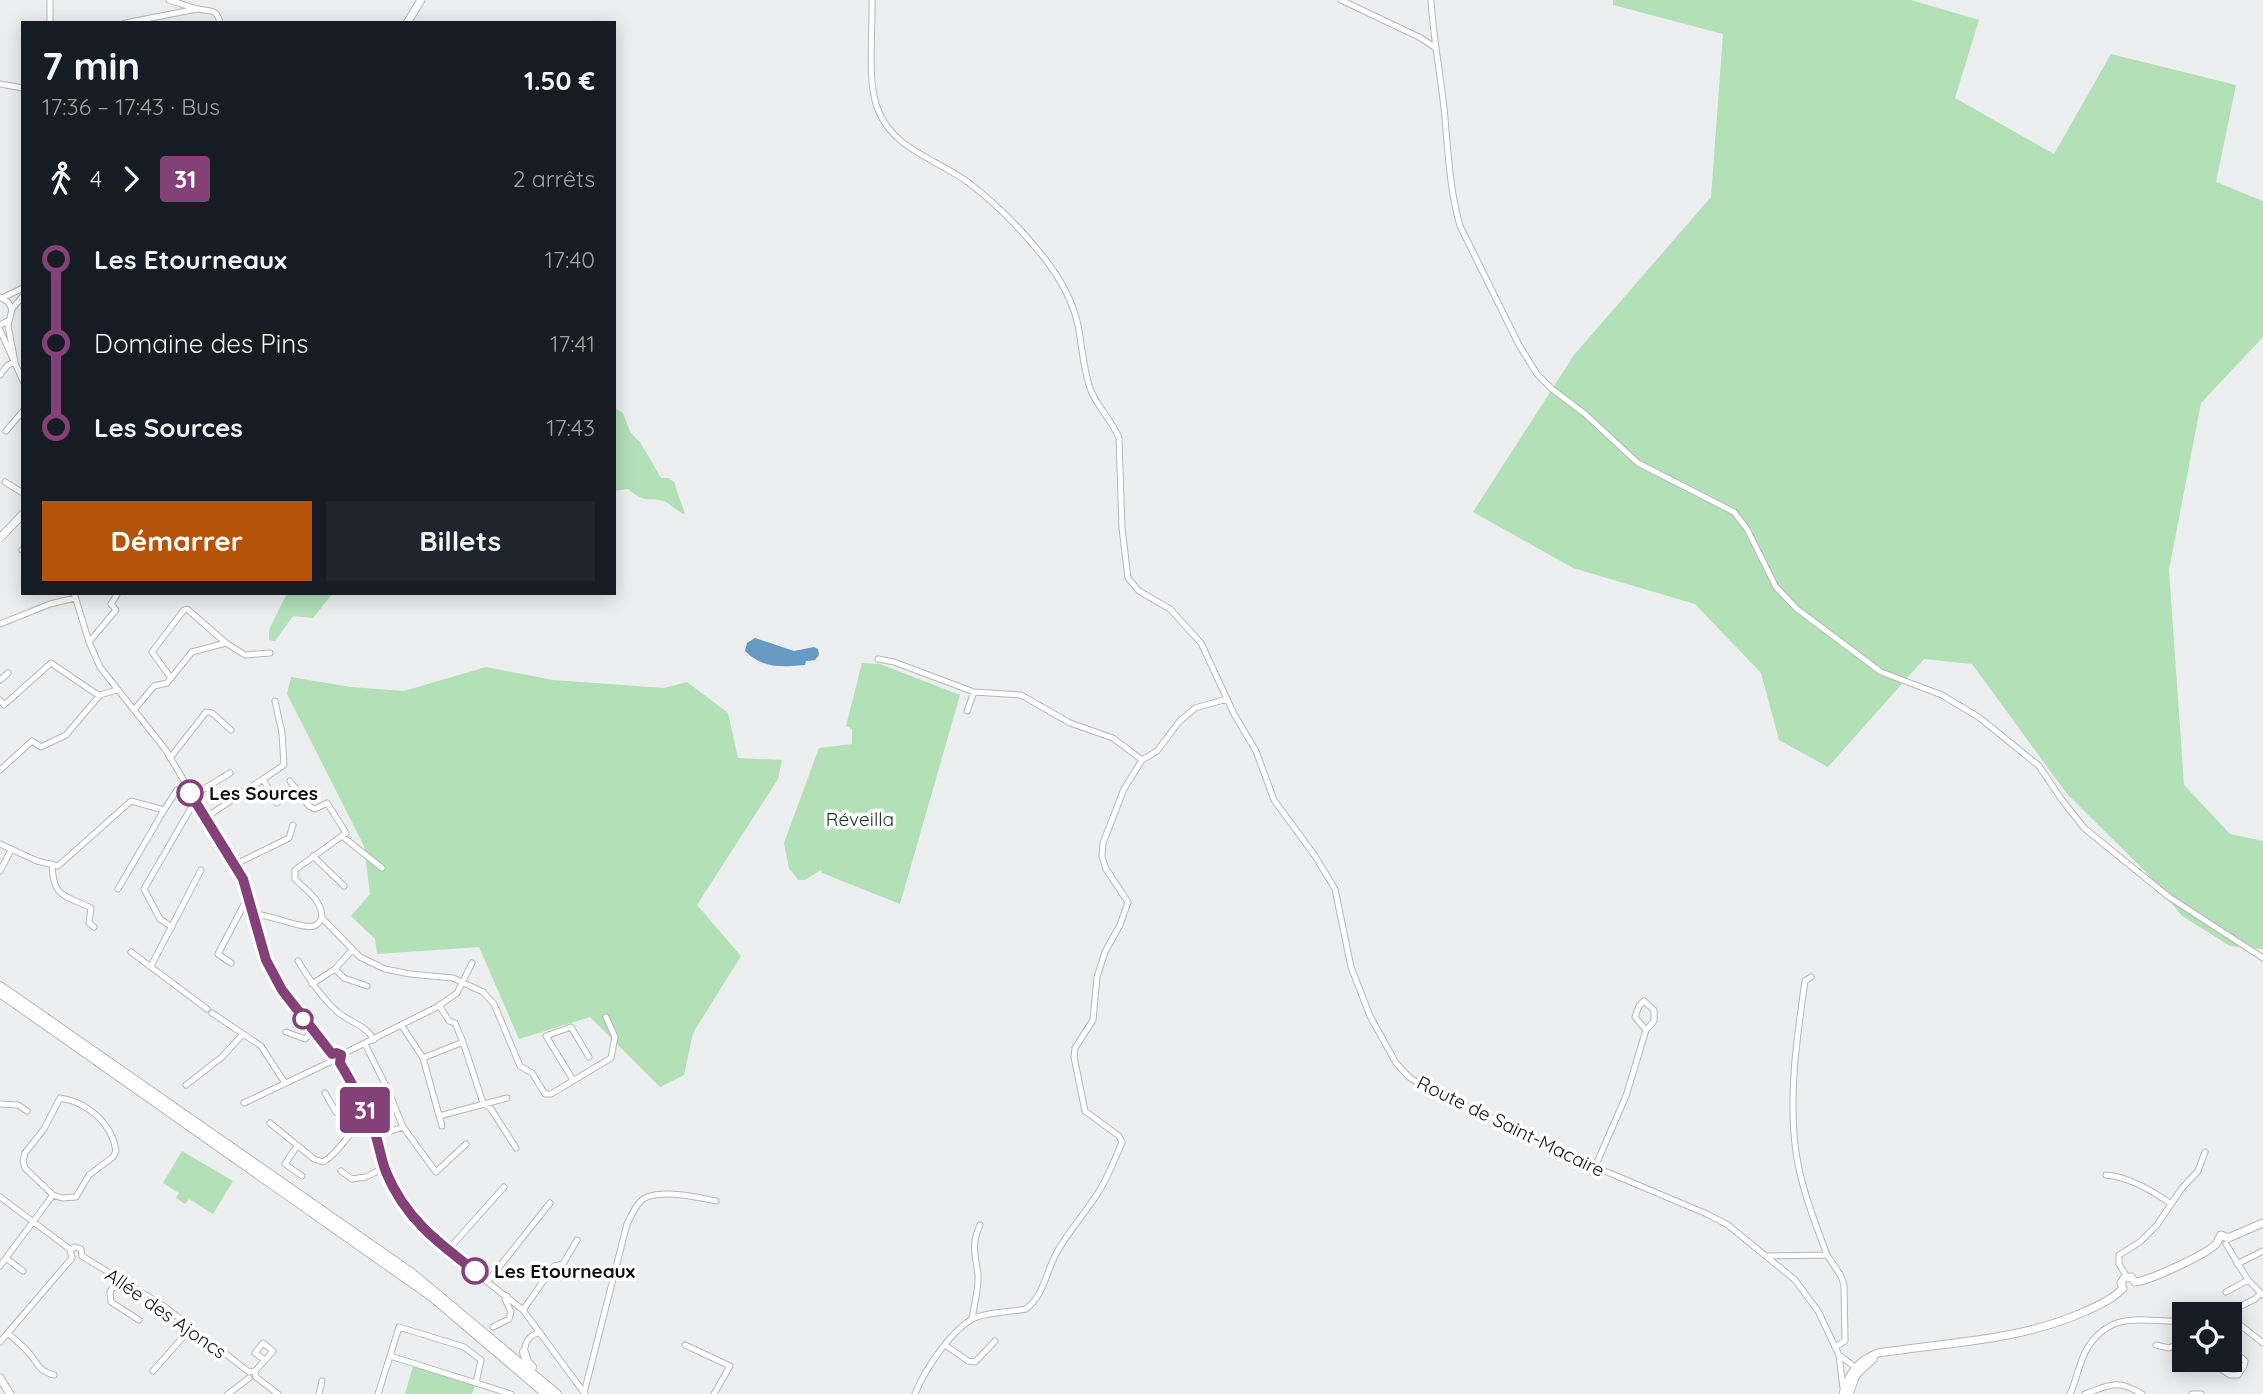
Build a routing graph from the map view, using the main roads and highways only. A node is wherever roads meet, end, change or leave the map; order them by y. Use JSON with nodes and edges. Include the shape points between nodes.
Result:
{"nodes":[{"id":1,"x":421,"y":0,"type":"edge"},
{"id":2,"x":408,"y":21,"type":"edge"},
{"id":3,"x":21,"y":516,"type":"edge"},
{"id":4,"x":0,"y":538,"type":"edge"},
{"id":5,"x":0,"y":986,"type":"edge"},
{"id":6,"x":0,"y":993,"type":"edge"},
{"id":7,"x":2263,"y":1221,"type":"edge"},
{"id":8,"x":2135,"y":1282,"type":"junction"},
{"id":9,"x":2123,"y":1289,"type":"junction"},
{"id":10,"x":438,"y":1293,"type":"junction"},
{"id":11,"x":493,"y":1327,"type":"road end"},
{"id":12,"x":1893,"y":1350,"type":"junction"},
{"id":13,"x":524,"y":1352,"type":"road end"},
{"id":14,"x":0,"y":1378,"type":"edge"},
{"id":15,"x":1846,"y":1393,"type":"edge"},
{"id":16,"x":10,"y":1394,"type":"edge"},
{"id":17,"x":546,"y":1394,"type":"edge"},
{"id":18,"x":558,"y":1394,"type":"edge"}],
"edges":[{"from":1,"to":2,"type":"main road"},
{"from":3,"to":4,"type":"main road"},
{"from":5,"to":10,"type":"highway"},
{"from":6,"to":17,"type":"highway","via":[[399,1272]]},
{"from":7,"to":8,"type":"main road"},
{"from":8,"to":9,"type":"main road","via":[[2132,1290]]},
{"from":8,"to":9,"type":"main road","via":[[2127,1277],[2122,1280]]},
{"from":9,"to":12,"type":"main road","via":[[2099,1306],[2026,1332]]},
{"from":10,"to":11,"type":"highway"},
{"from":10,"to":18,"type":"highway"},
{"from":12,"to":15,"type":"main road","via":[[1868,1362]]},
{"from":12,"to":15,"type":"main road","via":[[1870,1356],[1855,1370]]},
{"from":13,"to":18,"type":"highway","via":[[527,1362]]},
{"from":14,"to":16,"type":"main road"}]}
